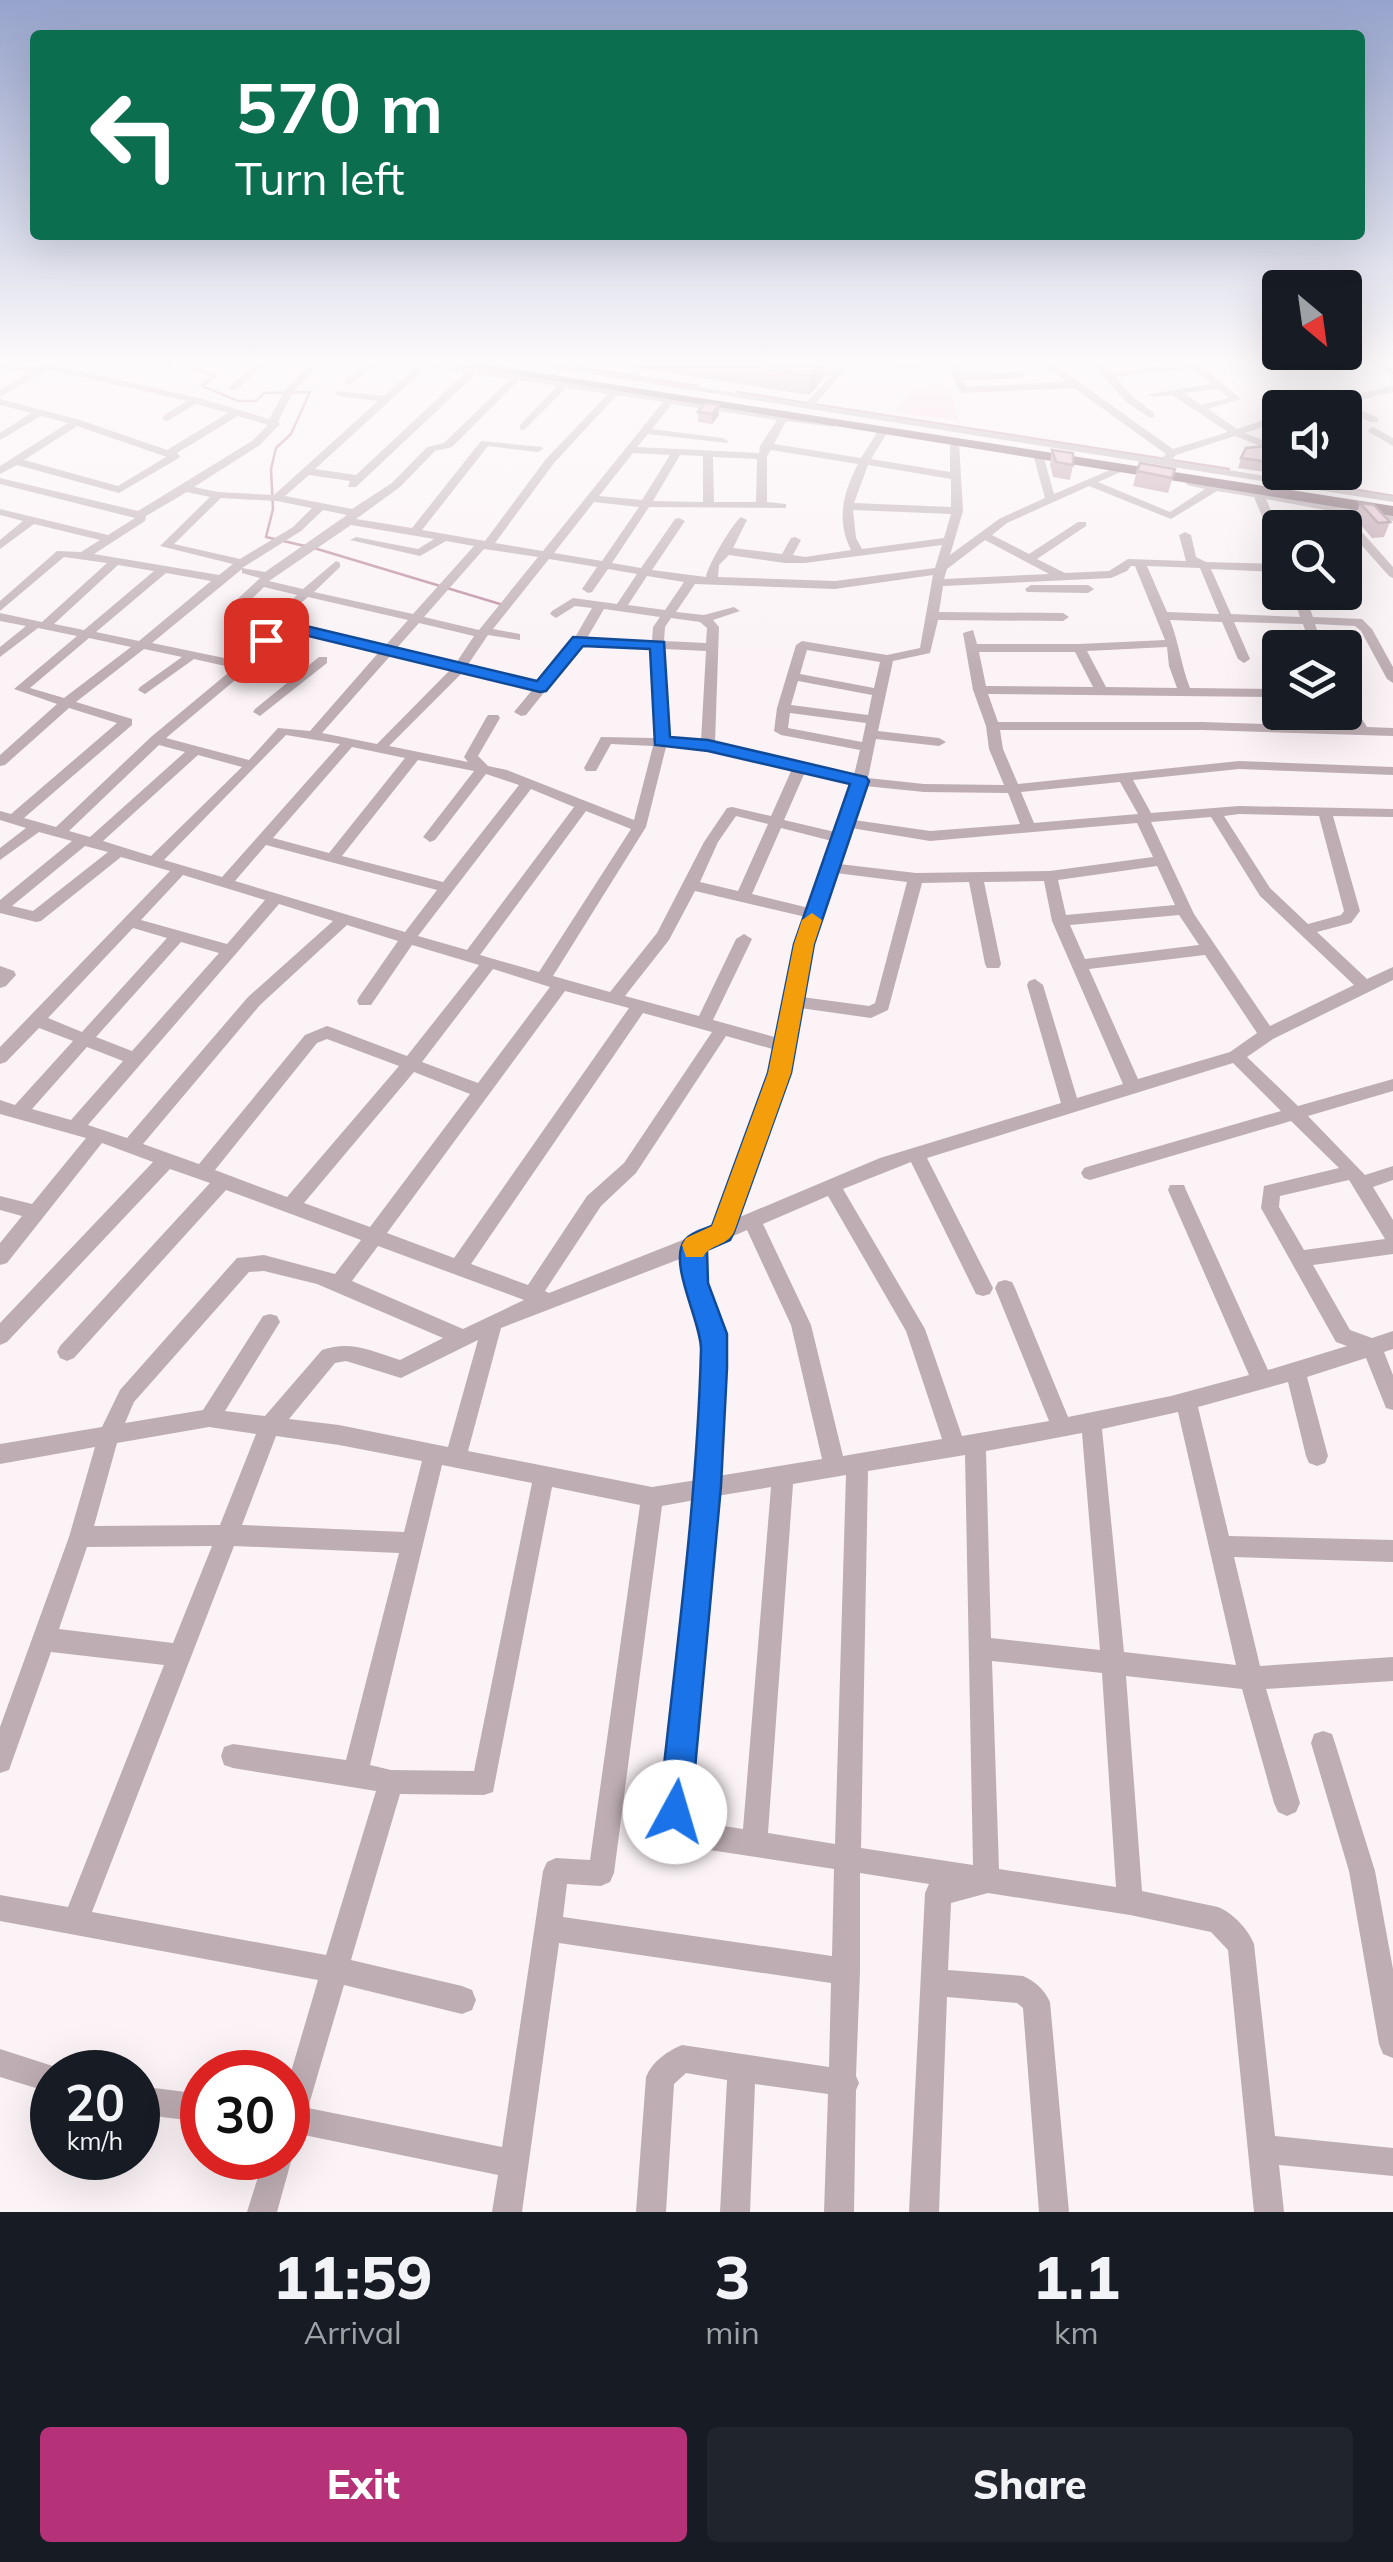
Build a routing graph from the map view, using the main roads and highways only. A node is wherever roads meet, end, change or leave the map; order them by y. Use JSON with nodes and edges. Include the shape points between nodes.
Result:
{"nodes":[{"id":1,"x":1098,"y":466,"type":"edge"},
{"id":2,"x":1152,"y":466,"type":"edge"},
{"id":3,"x":1258,"y":485,"type":"junction"},
{"id":4,"x":1393,"y":508,"type":"edge"}],
"edges":[{"from":1,"to":3,"type":"highway","via":[[1223,486]]},
{"from":2,"to":3,"type":"highway"},
{"from":3,"to":4,"type":"highway"}]}
